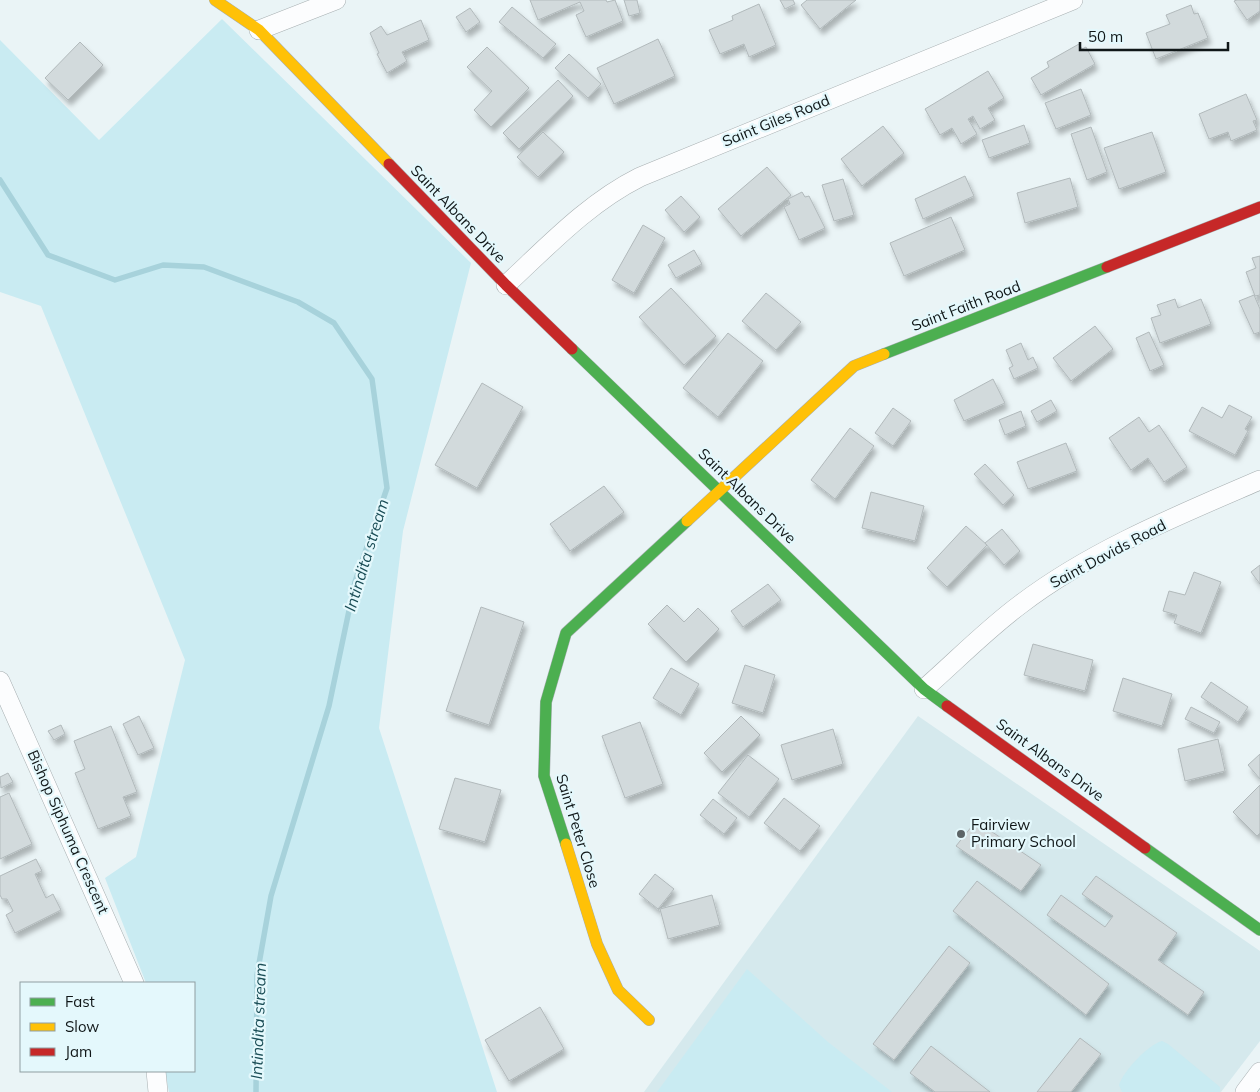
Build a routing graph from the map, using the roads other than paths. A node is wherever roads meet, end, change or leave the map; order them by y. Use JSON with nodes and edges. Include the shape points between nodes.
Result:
{"nodes":[{"id":1,"x":215,"y":0,"type":"edge"},
{"id":2,"x":336,"y":0,"type":"edge"},
{"id":3,"x":1073,"y":0,"type":"edge"},
{"id":4,"x":259,"y":30,"type":"junction"},
{"id":5,"x":1260,"y":207,"type":"edge"},
{"id":6,"x":506,"y":285,"type":"junction"},
{"id":7,"x":1260,"y":480,"type":"edge"},
{"id":8,"x":720,"y":491,"type":"junction"},
{"id":9,"x":0,"y":681,"type":"edge"},
{"id":10,"x":924,"y":689,"type":"junction"},
{"id":11,"x":1260,"y":930,"type":"edge"},
{"id":12,"x":134,"y":982,"type":"edge"},
{"id":13,"x":649,"y":1020,"type":"dead end"},
{"id":14,"x":156,"y":1072,"type":"edge"},
{"id":15,"x":1260,"y":1072,"type":"edge"},
{"id":16,"x":158,"y":1092,"type":"edge"},
{"id":17,"x":1245,"y":1092,"type":"edge"}],
"edges":[{"from":1,"to":4,"type":"street","name":"Saint Albans Drive"},
{"from":2,"to":4,"type":"street"},
{"from":3,"to":6,"type":"street","name":"Saint Giles Road","via":[[616,189],[584,212]]},
{"from":4,"to":6,"type":"street","name":"Saint Albans Drive"},
{"from":5,"to":8,"type":"street","name":"Saint Faith Road","via":[[854,366]]},
{"from":6,"to":8,"type":"street","name":"Saint Albans Drive"},
{"from":7,"to":10,"type":"street","name":"Saint Davids Road","via":[[1205,503],[1051,583],[1020,604]]},
{"from":8,"to":10,"type":"street","name":"Saint Albans Drive"},
{"from":8,"to":13,"type":"street","name":"Saint Peter Close","via":[[566,633],[546,702],[544,776],[597,944],[618,990]]},
{"from":9,"to":12,"type":"street","name":"Bishop Siphuma Crescent"},
{"from":10,"to":11,"type":"street","name":"Saint Albans Drive"},
{"from":14,"to":16,"type":"street"},
{"from":15,"to":17,"type":"street"}]}
